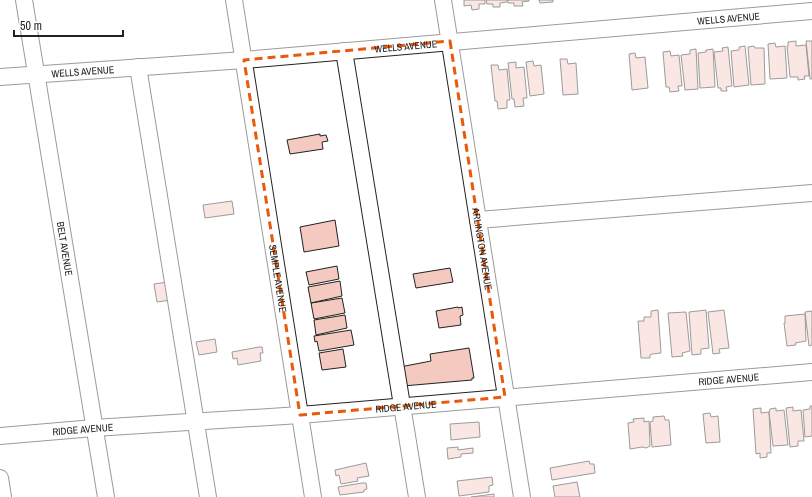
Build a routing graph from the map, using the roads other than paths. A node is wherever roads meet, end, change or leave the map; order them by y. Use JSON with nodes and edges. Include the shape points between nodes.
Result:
{"nodes":[{"id":1,"x":24,"y":0,"type":"edge"},
{"id":2,"x":234,"y":0,"type":"edge"},
{"id":3,"x":442,"y":0,"type":"edge"},
{"id":4,"x":812,"y":11,"type":"edge"},
{"id":5,"x":450,"y":41,"type":"junction"},
{"id":6,"x":344,"y":50,"type":"junction"},
{"id":7,"x":244,"y":60,"type":"junction"},
{"id":8,"x":138,"y":67,"type":"junction"},
{"id":9,"x":36,"y":74,"type":"junction"},
{"id":10,"x":0,"y":77,"type":"edge"},
{"id":11,"x":812,"y":193,"type":"edge"},
{"id":12,"x":478,"y":220,"type":"junction"},
{"id":13,"x":812,"y":372,"type":"edge"},
{"id":14,"x":505,"y":397,"type":"junction"},
{"id":15,"x":402,"y":406,"type":"junction"},
{"id":16,"x":300,"y":415,"type":"junction"},
{"id":17,"x":196,"y":422,"type":"junction"},
{"id":18,"x":94,"y":428,"type":"junction"},
{"id":19,"x":0,"y":436,"type":"edge"},
{"id":20,"x":0,"y":478,"type":"edge"},
{"id":21,"x":3,"y":497,"type":"edge"},
{"id":22,"x":106,"y":497,"type":"edge"},
{"id":23,"x":208,"y":497,"type":"edge"},
{"id":24,"x":313,"y":497,"type":"edge"},
{"id":25,"x":417,"y":497,"type":"edge"},
{"id":26,"x":522,"y":497,"type":"edge"}],
"edges":[{"from":1,"to":9,"type":"street","name":"BELT AVENUE"},
{"from":2,"to":7,"type":"street","name":"SEMPLE AVENUE"},
{"from":3,"to":5,"type":"street","name":"ARLINGTON AVENUE"},
{"from":4,"to":5,"type":"street","name":"WELLS AVENUE"},
{"from":5,"to":6,"type":"street","name":"WELLS AVENUE"},
{"from":5,"to":12,"type":"street","name":"ARLINGTON AVENUE"},
{"from":6,"to":7,"type":"street","name":"WELLS AVENUE"},
{"from":6,"to":15,"type":"street"},
{"from":7,"to":8,"type":"street","name":"WELLS AVENUE"},
{"from":7,"to":16,"type":"street","name":"SEMPLE AVENUE"},
{"from":8,"to":9,"type":"street","name":"WELLS AVENUE"},
{"from":8,"to":17,"type":"street"},
{"from":9,"to":10,"type":"street","name":"WELLS AVENUE"},
{"from":9,"to":18,"type":"street","name":"BELT AVENUE"},
{"from":11,"to":12,"type":"street"},
{"from":12,"to":14,"type":"street","name":"ARLINGTON AVENUE"},
{"from":13,"to":14,"type":"street","name":"RIDGE AVENUE"},
{"from":14,"to":15,"type":"street","name":"RIDGE AVENUE"},
{"from":14,"to":26,"type":"street","name":"ARLINGTON AVENUE"},
{"from":15,"to":16,"type":"street","name":"RIDGE AVENUE"},
{"from":15,"to":25,"type":"street"},
{"from":16,"to":17,"type":"street","name":"RIDGE AVENUE"},
{"from":16,"to":24,"type":"street","name":"SEMPLE AVENUE"},
{"from":17,"to":18,"type":"street","name":"RIDGE AVENUE"},
{"from":17,"to":23,"type":"street"},
{"from":18,"to":19,"type":"street","name":"RIDGE AVENUE"},
{"from":18,"to":22,"type":"street","name":"BELT AVENUE"},
{"from":20,"to":21,"type":"street"}]}
